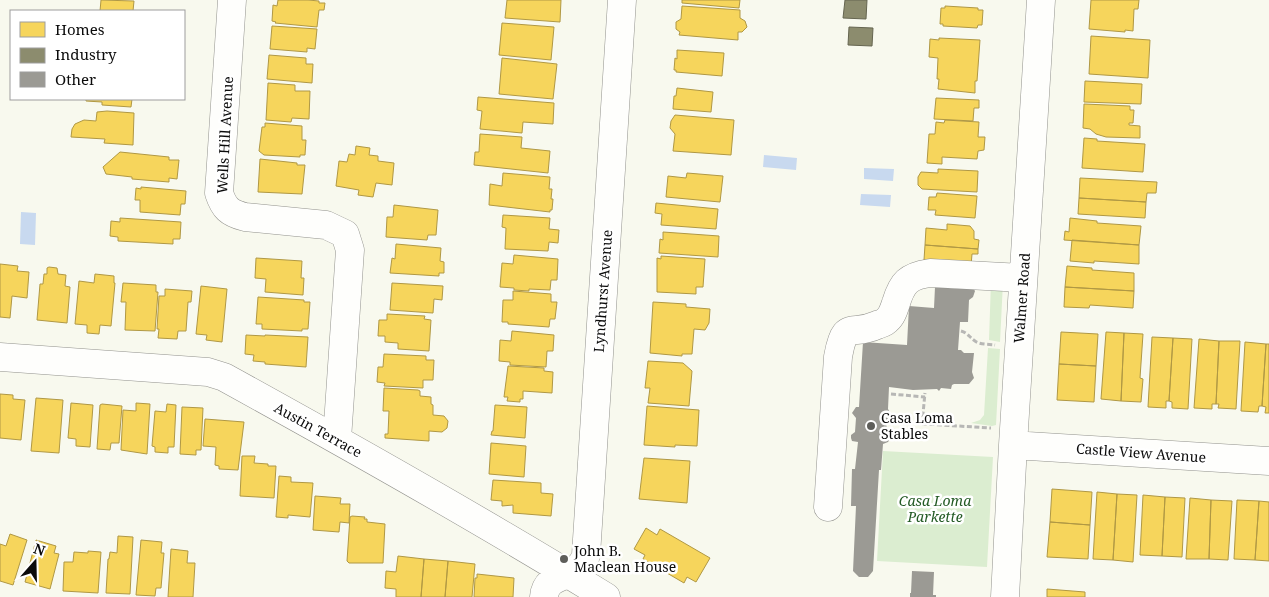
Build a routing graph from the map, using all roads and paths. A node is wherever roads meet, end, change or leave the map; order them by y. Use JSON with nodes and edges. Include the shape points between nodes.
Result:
{"nodes":[{"id":1,"x":232,"y":0,"type":"edge"},
{"id":2,"x":622,"y":0,"type":"edge"},
{"id":3,"x":1041,"y":0,"type":"edge"},
{"id":4,"x":1023,"y":278,"type":"junction"},
{"id":5,"x":961,"y":331,"type":"dead end"},
{"id":6,"x":989,"y":344,"type":"dead end"},
{"id":7,"x":0,"y":357,"type":"edge"},
{"id":8,"x":891,"y":394,"type":"dead end"},
{"id":9,"x":892,"y":422,"type":"dead end"},
{"id":10,"x":922,"y":424,"type":"junction"},
{"id":11,"x":1006,"y":437,"type":"junction"},
{"id":12,"x":337,"y":439,"type":"junction"},
{"id":13,"x":1269,"y":461,"type":"edge"},
{"id":14,"x":828,"y":507,"type":"dead end"},
{"id":15,"x":568,"y":574,"type":"junction"},
{"id":16,"x":544,"y":597,"type":"edge"},
{"id":17,"x":606,"y":597,"type":"edge"},
{"id":18,"x":1005,"y":597,"type":"edge"}],
"edges":[{"from":1,"to":12,"type":"street","name":"Wells Hill Avenue","via":[[219,193],[223,205],[235,214],[326,225],[345,234],[350,250]]},
{"from":2,"to":15,"type":"street","name":"Lyndhurst Avenue","via":[[586,555],[584,563]]},
{"from":3,"to":4,"type":"street","name":"Walmer Road"},
{"from":4,"to":11,"type":"street","name":"Walmer Road"},
{"from":4,"to":14,"type":"street","via":[[918,274],[904,284],[887,321],[850,330],[844,335],[838,357]]},
{"from":5,"to":6,"type":"path","via":[[975,341]]},
{"from":7,"to":12,"type":"street","name":"Austin Terrace","via":[[208,372],[224,377]]},
{"from":8,"to":10,"type":"path","via":[[925,395]]},
{"from":9,"to":10,"type":"path"},
{"from":10,"to":11,"type":"path"},
{"from":11,"to":13,"type":"street","name":"Castle View Avenue"},
{"from":11,"to":18,"type":"street","name":"Walmer Road"},
{"from":12,"to":15,"type":"street","name":"Austin Terrace"},
{"from":15,"to":16,"type":"street","name":"Lyndhurst Avenue","via":[[550,582]]},
{"from":15,"to":17,"type":"street","name":"Austin Terrace"}]}
